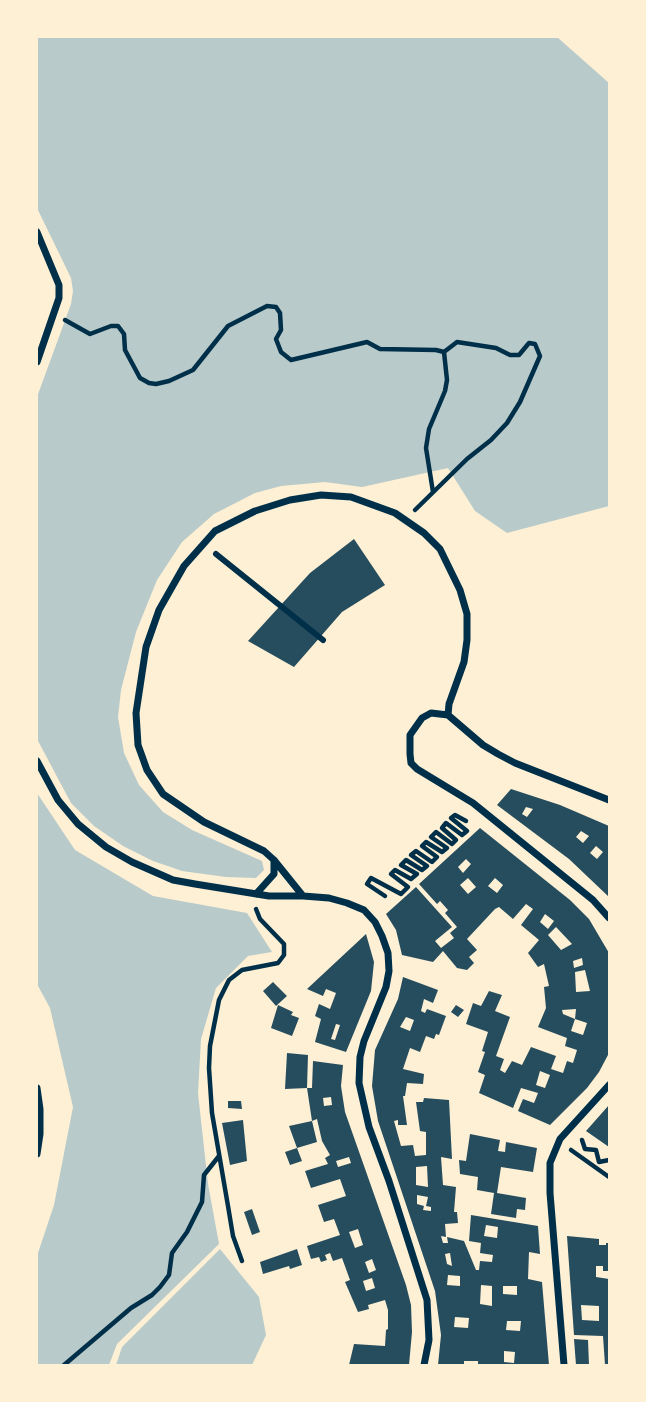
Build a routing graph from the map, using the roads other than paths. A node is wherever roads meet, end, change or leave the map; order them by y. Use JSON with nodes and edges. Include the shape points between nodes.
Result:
{"nodes":[{"id":1,"x":37,"y":232,"type":"edge"},
{"id":2,"x":37,"y":362,"type":"edge"},
{"id":3,"x":216,"y":554,"type":"dead end"},
{"id":4,"x":323,"y":640,"type":"dead end"},
{"id":5,"x":448,"y":715,"type":"junction"},
{"id":6,"x":37,"y":761,"type":"edge"},
{"id":7,"x":609,"y":800,"type":"edge"},
{"id":8,"x":274,"y":860,"type":"junction"},
{"id":9,"x":256,"y":894,"type":"junction"},
{"id":10,"x":303,"y":895,"type":"junction"},
{"id":11,"x":609,"y":918,"type":"edge"},
{"id":12,"x":609,"y":1085,"type":"edge"},
{"id":13,"x":37,"y":1088,"type":"edge"},
{"id":14,"x":37,"y":1153,"type":"edge"},
{"id":15,"x":424,"y":1365,"type":"edge"},
{"id":16,"x":564,"y":1365,"type":"edge"}],
"edges":[{"from":1,"to":2,"type":"street","via":[[59,285],[59,298]]},
{"from":3,"to":4,"type":"street"},
{"from":5,"to":7,"type":"street","via":[[507,759]]},
{"from":5,"to":8,"type":"street","via":[[464,662],[467,614],[440,549],[424,533],[394,513],[351,497],[321,495],[255,511],[215,531],[184,566],[159,610],[146,647],[136,713],[138,745],[163,794]]},
{"from":5,"to":11,"type":"street","via":[[431,713],[415,726],[410,735],[411,763],[473,803]]},
{"from":6,"to":9,"type":"street","via":[[58,800],[106,847],[173,880]]},
{"from":8,"to":9,"type":"street","via":[[274,874]]},
{"from":8,"to":10,"type":"street"},
{"from":9,"to":10,"type":"street"},
{"from":10,"to":15,"type":"street","via":[[338,900],[364,911],[375,922],[388,953],[386,987],[364,1041],[359,1083],[369,1128],[428,1300]]},
{"from":12,"to":16,"type":"street","via":[[565,1132],[550,1163]]},
{"from":13,"to":14,"type":"street"}]}
